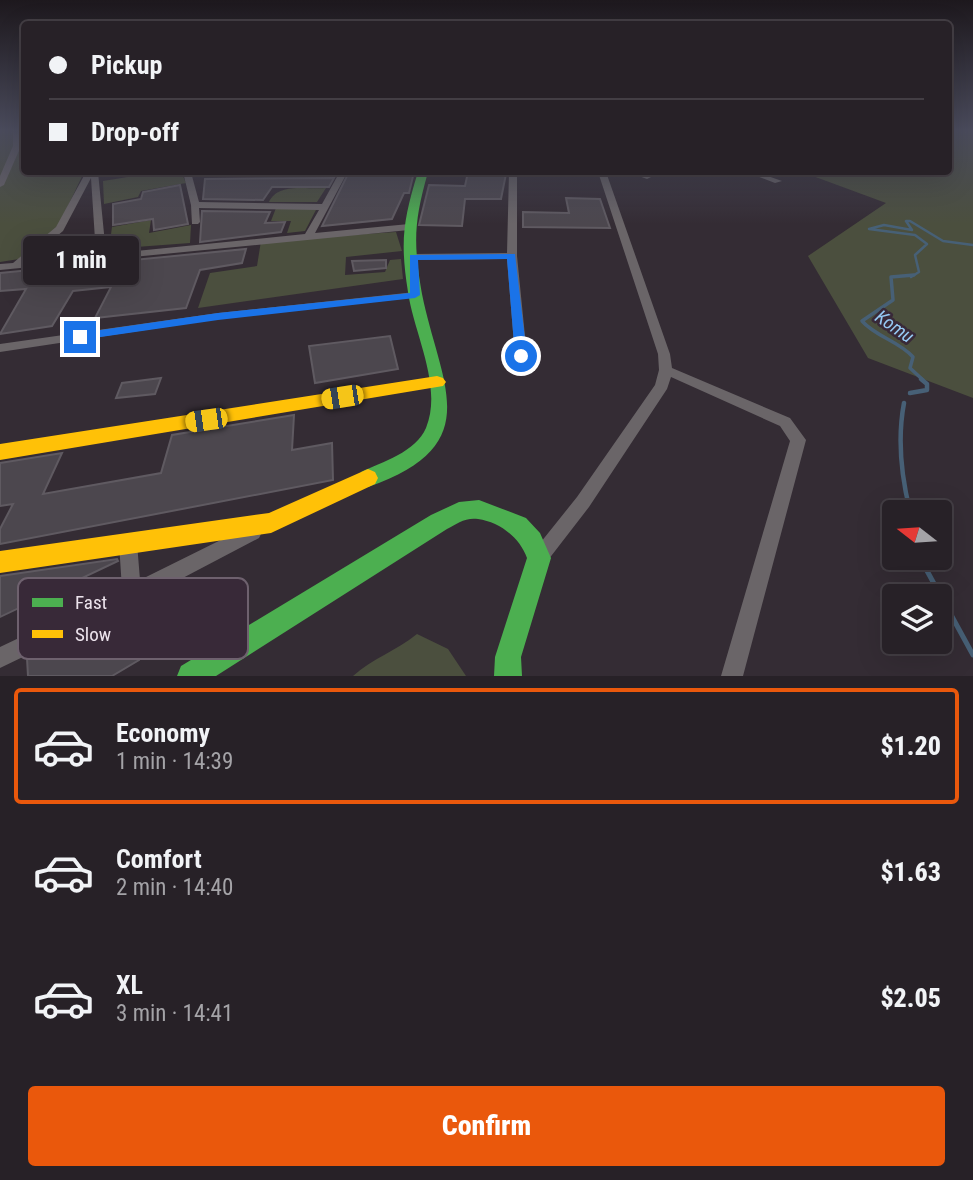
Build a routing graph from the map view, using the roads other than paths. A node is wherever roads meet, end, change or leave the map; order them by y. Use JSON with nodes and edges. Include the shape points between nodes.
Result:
{"nodes":[{"id":1,"x":10,"y":162,"type":"edge"},
{"id":2,"x":90,"y":175,"type":"edge"},
{"id":3,"x":92,"y":175,"type":"edge"},
{"id":4,"x":188,"y":175,"type":"edge"},
{"id":5,"x":342,"y":175,"type":"edge"},
{"id":6,"x":422,"y":175,"type":"edge"},
{"id":7,"x":513,"y":175,"type":"edge"},
{"id":8,"x":603,"y":175,"type":"edge"},
{"id":9,"x":641,"y":175,"type":"edge"},
{"id":10,"x":759,"y":175,"type":"edge"},
{"id":11,"x":647,"y":177,"type":"dead end"},
{"id":12,"x":778,"y":181,"type":"dead end"},
{"id":13,"x":0,"y":185,"type":"edge"},
{"id":14,"x":195,"y":205,"type":"junction"},
{"id":15,"x":323,"y":207,"type":"junction"},
{"id":16,"x":195,"y":222,"type":"dead end"},
{"id":17,"x":409,"y":227,"type":"junction"},
{"id":18,"x":309,"y":236,"type":"junction"},
{"id":19,"x":101,"y":256,"type":"junction"},
{"id":20,"x":512,"y":256,"type":"junction"},
{"id":21,"x":413,"y":257,"type":"junction"},
{"id":22,"x":16,"y":265,"type":"junction"},
{"id":23,"x":0,"y":267,"type":"edge"},
{"id":24,"x":415,"y":295,"type":"junction"},
{"id":25,"x":0,"y":348,"type":"edge"},
{"id":26,"x":521,"y":356,"type":"dead end"},
{"id":27,"x":666,"y":370,"type":"junction"},
{"id":28,"x":438,"y":382,"type":"junction"},
{"id":29,"x":0,"y":452,"type":"edge"},
{"id":30,"x":271,"y":523,"type":"junction"},
{"id":31,"x":128,"y":543,"type":"junction"},
{"id":32,"x":539,"y":558,"type":"junction"},
{"id":33,"x":0,"y":562,"type":"edge"},
{"id":34,"x":131,"y":578,"type":"edge"},
{"id":35,"x":163,"y":578,"type":"edge"},
{"id":36,"x":248,"y":641,"type":"edge"},
{"id":37,"x":18,"y":649,"type":"edge"},
{"id":38,"x":0,"y":658,"type":"edge"},
{"id":39,"x":219,"y":659,"type":"edge"},
{"id":40,"x":191,"y":676,"type":"edge"},
{"id":41,"x":509,"y":676,"type":"edge"},
{"id":42,"x":732,"y":676,"type":"edge"}],
"edges":[{"from":1,"to":13,"type":"street"},
{"from":2,"to":22,"type":"street","via":[[60,229]]},
{"from":3,"to":19,"type":"street"},
{"from":4,"to":14,"type":"street"},
{"from":5,"to":15,"type":"street"},
{"from":6,"to":17,"type":"street"},
{"from":7,"to":20,"type":"street"},
{"from":8,"to":27,"type":"street"},
{"from":9,"to":11,"type":"street"},
{"from":10,"to":12,"type":"street"},
{"from":14,"to":15,"type":"street"},
{"from":14,"to":16,"type":"street"},
{"from":15,"to":18,"type":"street"},
{"from":17,"to":18,"type":"street"},
{"from":17,"to":21,"type":"street"},
{"from":18,"to":19,"type":"street"},
{"from":19,"to":22,"type":"street"},
{"from":20,"to":21,"type":"street"},
{"from":20,"to":26,"type":"street"},
{"from":21,"to":24,"type":"street"},
{"from":22,"to":23,"type":"street"},
{"from":24,"to":25,"type":"street","via":[[218,316]]},
{"from":24,"to":28,"type":"street"},
{"from":27,"to":32,"type":"street","via":[[662,386]]},
{"from":27,"to":42,"type":"street","via":[[785,422],[798,440]]},
{"from":28,"to":29,"type":"street"},
{"from":28,"to":30,"type":"street","via":[[436,427],[426,444],[406,460]]},
{"from":30,"to":31,"type":"street"},
{"from":30,"to":35,"type":"street"},
{"from":31,"to":33,"type":"street"},
{"from":31,"to":34,"type":"street"},
{"from":32,"to":36,"type":"street","via":[[533,540],[518,525],[479,509],[459,511]]},
{"from":32,"to":41,"type":"street","via":[[508,657]]},
{"from":37,"to":38,"type":"street"},
{"from":39,"to":40,"type":"street"}]}
